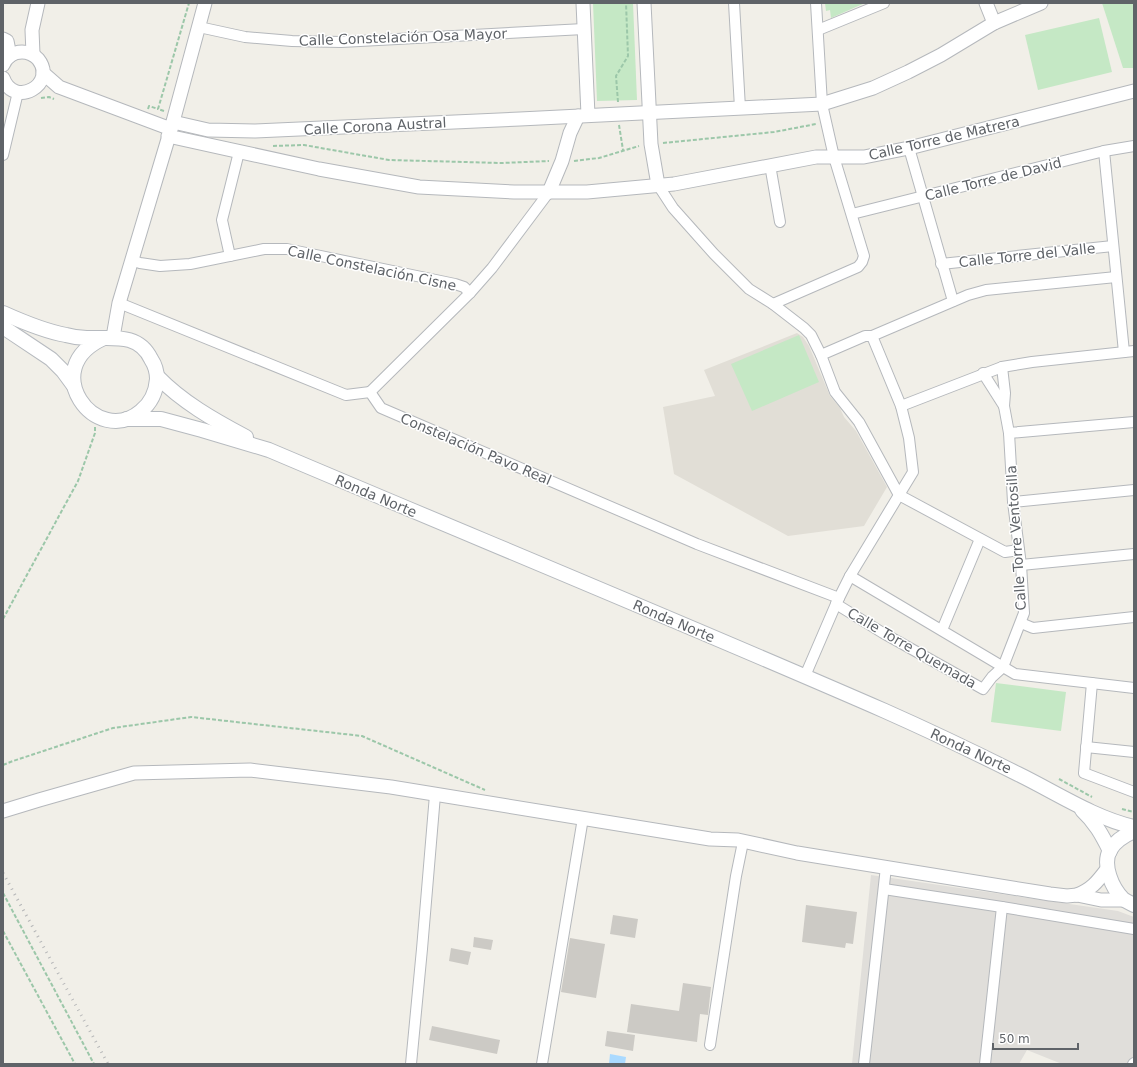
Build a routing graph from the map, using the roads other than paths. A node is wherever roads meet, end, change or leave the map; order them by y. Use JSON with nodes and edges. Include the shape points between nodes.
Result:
{"nodes":[{"id":1,"x":38,"y":3,"type":"edge"},
{"id":2,"x":205,"y":3,"type":"edge"},
{"id":3,"x":583,"y":3,"type":"edge"},
{"id":4,"x":644,"y":3,"type":"edge"},
{"id":5,"x":734,"y":3,"type":"edge"},
{"id":6,"x":816,"y":3,"type":"edge"},
{"id":7,"x":884,"y":3,"type":"edge"},
{"id":8,"x":986,"y":3,"type":"edge"},
{"id":9,"x":1041,"y":3,"type":"edge"},
{"id":10,"x":994,"y":24,"type":"junction"},
{"id":11,"x":199,"y":28,"type":"junction"},
{"id":12,"x":584,"y":29,"type":"junction"},
{"id":13,"x":32,"y":30,"type":"junction"},
{"id":14,"x":818,"y":30,"type":"junction"},
{"id":15,"x":3,"y":40,"type":"edge"},
{"id":16,"x":33,"y":54,"type":"junction"},
{"id":17,"x":9,"y":58,"type":"edge"},
{"id":18,"x":43,"y":73,"type":"junction"},
{"id":19,"x":8,"y":85,"type":"edge"},
{"id":20,"x":59,"y":87,"type":"junction"},
{"id":21,"x":32,"y":90,"type":"junction"},
{"id":22,"x":1134,"y":91,"type":"edge"},
{"id":23,"x":822,"y":104,"type":"junction"},
{"id":24,"x":740,"y":108,"type":"junction"},
{"id":25,"x":650,"y":113,"type":"junction"},
{"id":26,"x":583,"y":116,"type":"junction"},
{"id":27,"x":171,"y":129,"type":"junction"},
{"id":28,"x":1134,"y":146,"type":"edge"},
{"id":29,"x":909,"y":148,"type":"junction"},
{"id":30,"x":1104,"y":151,"type":"junction"},
{"id":31,"x":240,"y":152,"type":"junction"},
{"id":32,"x":3,"y":155,"type":"edge"},
{"id":33,"x":834,"y":157,"type":"junction"},
{"id":34,"x":770,"y":165,"type":"junction"},
{"id":35,"x":658,"y":185,"type":"junction"},
{"id":36,"x":549,"y":192,"type":"junction"},
{"id":37,"x":922,"y":196,"type":"junction"},
{"id":38,"x":852,"y":214,"type":"junction"},
{"id":39,"x":780,"y":222,"type":"dead end"},
{"id":40,"x":1113,"y":246,"type":"junction"},
{"id":41,"x":230,"y":256,"type":"junction"},
{"id":42,"x":131,"y":260,"type":"junction"},
{"id":43,"x":941,"y":264,"type":"junction"},
{"id":44,"x":1116,"y":277,"type":"junction"},
{"id":45,"x":470,"y":293,"type":"junction"},
{"id":46,"x":953,"y":301,"type":"junction"},
{"id":47,"x":119,"y":302,"type":"junction"},
{"id":48,"x":773,"y":304,"type":"junction"},
{"id":49,"x":3,"y":313,"type":"edge"},
{"id":50,"x":3,"y":327,"type":"edge"},
{"id":51,"x":872,"y":336,"type":"junction"},
{"id":52,"x":108,"y":338,"type":"junction"},
{"id":53,"x":1129,"y":352,"type":"edge"},
{"id":54,"x":821,"y":355,"type":"junction"},
{"id":55,"x":1002,"y":367,"type":"junction"},
{"id":56,"x":983,"y":373,"type":"junction"},
{"id":57,"x":157,"y":376,"type":"junction"},
{"id":58,"x":74,"y":386,"type":"junction"},
{"id":59,"x":370,"y":392,"type":"junction"},
{"id":60,"x":901,"y":406,"type":"junction"},
{"id":61,"x":1004,"y":406,"type":"junction"},
{"id":62,"x":127,"y":419,"type":"junction"},
{"id":63,"x":1134,"y":422,"type":"edge"},
{"id":64,"x":1009,"y":433,"type":"junction"},
{"id":65,"x":268,"y":450,"type":"junction"},
{"id":66,"x":1134,"y":490,"type":"edge"},
{"id":67,"x":899,"y":495,"type":"junction"},
{"id":68,"x":1013,"y":502,"type":"junction"},
{"id":69,"x":980,"y":539,"type":"junction"},
{"id":70,"x":1019,"y":550,"type":"junction"},
{"id":71,"x":1134,"y":554,"type":"edge"},
{"id":72,"x":1021,"y":565,"type":"junction"},
{"id":73,"x":850,"y":576,"type":"junction"},
{"id":74,"x":837,"y":601,"type":"junction"},
{"id":75,"x":1134,"y":617,"type":"edge"},
{"id":76,"x":1021,"y":623,"type":"junction"},
{"id":77,"x":942,"y":630,"type":"junction"},
{"id":78,"x":1003,"y":667,"type":"junction"},
{"id":79,"x":805,"y":676,"type":"junction"},
{"id":80,"x":1092,"y":683,"type":"junction"},
{"id":81,"x":1134,"y":688,"type":"edge"},
{"id":82,"x":1086,"y":747,"type":"junction"},
{"id":83,"x":1134,"y":752,"type":"edge"},
{"id":84,"x":1134,"y":792,"type":"edge"},
{"id":85,"x":435,"y":795,"type":"junction"},
{"id":86,"x":1075,"y":804,"type":"junction"},
{"id":87,"x":3,"y":811,"type":"edge"},
{"id":88,"x":583,"y":818,"type":"junction"},
{"id":89,"x":1134,"y":827,"type":"edge"},
{"id":90,"x":1134,"y":831,"type":"edge"},
{"id":91,"x":743,"y":842,"type":"junction"},
{"id":92,"x":1110,"y":851,"type":"junction"},
{"id":93,"x":886,"y":867,"type":"junction"},
{"id":94,"x":1107,"y":869,"type":"junction"},
{"id":95,"x":884,"y":889,"type":"junction"},
{"id":96,"x":1077,"y":895,"type":"junction"},
{"id":97,"x":1129,"y":902,"type":"edge"},
{"id":98,"x":1002,"y":907,"type":"junction"},
{"id":99,"x":1134,"y":929,"type":"edge"},
{"id":100,"x":710,"y":1045,"type":"dead end"},
{"id":101,"x":411,"y":1064,"type":"edge"},
{"id":102,"x":542,"y":1064,"type":"edge"},
{"id":103,"x":864,"y":1064,"type":"edge"},
{"id":104,"x":985,"y":1064,"type":"edge"}],
"edges":[{"from":1,"to":13,"type":"street"},
{"from":2,"to":11,"type":"street"},
{"from":3,"to":12,"type":"street"},
{"from":4,"to":25,"type":"street"},
{"from":5,"to":24,"type":"street"},
{"from":6,"to":14,"type":"street"},
{"from":7,"to":14,"type":"street"},
{"from":8,"to":10,"type":"street"},
{"from":9,"to":10,"type":"street","name":"Calle Corona Austral"},
{"from":10,"to":23,"type":"street","name":"Calle Corona Austral","via":[[908,72],[873,88]]},
{"from":11,"to":12,"type":"street","name":"Calle Constelación Osa Mayor","via":[[292,41],[341,42]]},
{"from":11,"to":27,"type":"street"},
{"from":12,"to":26,"type":"street"},
{"from":13,"to":16,"type":"street"},
{"from":13,"to":17,"type":"street"},
{"from":14,"to":23,"type":"street"},
{"from":15,"to":17,"type":"street","via":[[7,41]]},
{"from":16,"to":17,"type":"street","via":[[27,52]]},
{"from":16,"to":18,"type":"street","via":[[40,62]]},
{"from":18,"to":20,"type":"street"},
{"from":18,"to":21,"type":"street","via":[[40,83]]},
{"from":19,"to":21,"type":"street","via":[[25,92]]},
{"from":19,"to":32,"type":"street"},
{"from":20,"to":21,"type":"street"},
{"from":20,"to":27,"type":"street"},
{"from":22,"to":29,"type":"street","name":"Calle Torre de Matrera"},
{"from":23,"to":24,"type":"street","name":"Calle Corona Austral"},
{"from":23,"to":33,"type":"street"},
{"from":24,"to":25,"type":"street","name":"Calle Corona Austral"},
{"from":25,"to":26,"type":"street","name":"Calle Corona Austral"},
{"from":25,"to":35,"type":"street","via":[[651,144]]},
{"from":26,"to":27,"type":"street","name":"Calle Corona Austral","via":[[255,131]]},
{"from":26,"to":36,"type":"street","via":[[570,133]]},
{"from":27,"to":31,"type":"street"},
{"from":27,"to":42,"type":"street"},
{"from":28,"to":30,"type":"street","name":"Calle Torre de David"},
{"from":29,"to":33,"type":"street","name":"Calle Torre de Matrera","via":[[864,157]]},
{"from":29,"to":37,"type":"street"},
{"from":30,"to":37,"type":"street","name":"Calle Torre de David"},
{"from":30,"to":40,"type":"street"},
{"from":31,"to":36,"type":"street","via":[[419,187]]},
{"from":31,"to":41,"type":"street","via":[[222,220]]},
{"from":33,"to":34,"type":"street","name":"Calle Torre de Matrera","via":[[816,157]]},
{"from":33,"to":38,"type":"street"},
{"from":34,"to":35,"type":"street","name":"Calle Torre de Matrera"},
{"from":34,"to":39,"type":"street"},
{"from":35,"to":36,"type":"street","name":"Calle Torre de Matrera","via":[[587,192]]},
{"from":35,"to":48,"type":"street","via":[[674,208],[714,254],[749,289]]},
{"from":36,"to":45,"type":"street"},
{"from":37,"to":38,"type":"street","name":"Calle Torre de David"},
{"from":37,"to":43,"type":"street"},
{"from":38,"to":48,"type":"street","via":[[864,256],[858,267]]},
{"from":40,"to":43,"type":"street","name":"Calle Torre del Valle"},
{"from":40,"to":44,"type":"street"},
{"from":41,"to":42,"type":"street","name":"Calle Constelación Cisne","via":[[190,264],[160,266]]},
{"from":41,"to":45,"type":"street","name":"Calle Constelación Cisne","via":[[264,249],[287,249],[455,284]]},
{"from":42,"to":47,"type":"street"},
{"from":43,"to":46,"type":"street"},
{"from":44,"to":46,"type":"street","via":[[986,290]]},
{"from":44,"to":53,"type":"street"},
{"from":45,"to":59,"type":"street"},
{"from":46,"to":51,"type":"street"},
{"from":47,"to":52,"type":"street"},
{"from":47,"to":59,"type":"street","via":[[346,395]]},
{"from":48,"to":54,"type":"street","via":[[811,335]]},
{"from":49,"to":52,"type":"main road","name":"Ronda Norte","via":[[22,322],[64,335]]},
{"from":50,"to":58,"type":"main road","via":[[51,359]]},
{"from":51,"to":54,"type":"street","via":[[865,336]]},
{"from":51,"to":60,"type":"street"},
{"from":52,"to":57,"type":"main road","name":"Ronda Norte","via":[[124,338],[143,348],[152,360]]},
{"from":52,"to":58,"type":"main road","via":[[92,343],[83,351],[73,374]]},
{"from":53,"to":55,"type":"street"},
{"from":54,"to":67,"type":"street","via":[[835,392],[859,422]]},
{"from":55,"to":56,"type":"street"},
{"from":55,"to":61,"type":"street","name":"Calle Torre Ventosilla"},
{"from":56,"to":60,"type":"street"},
{"from":56,"to":61,"type":"street","name":"Calle Torre Ventosilla"},
{"from":57,"to":62,"type":"main road","name":"Ronda Norte","via":[[156,387],[146,407]]},
{"from":57,"to":65,"type":"main road","name":"Ronda Norte","via":[[172,392]]},
{"from":58,"to":62,"type":"main road","name":"Ronda Norte","via":[[85,408],[96,416],[108,420]]},
{"from":59,"to":74,"type":"street","name":"Constelación Pavo Real","via":[[381,408],[697,544]]},
{"from":60,"to":67,"type":"street","via":[[910,438],[913,472]]},
{"from":61,"to":64,"type":"street","name":"Calle Torre Ventosilla"},
{"from":62,"to":65,"type":"main road","name":"Ronda Norte","via":[[161,420]]},
{"from":63,"to":64,"type":"street"},
{"from":64,"to":68,"type":"street","name":"Calle Torre Ventosilla"},
{"from":65,"to":79,"type":"main road","name":"Ronda Norte"},
{"from":66,"to":68,"type":"street"},
{"from":67,"to":69,"type":"street"},
{"from":67,"to":73,"type":"street"},
{"from":68,"to":70,"type":"street","name":"Calle Torre Ventosilla"},
{"from":69,"to":70,"type":"street","via":[[1005,552]]},
{"from":69,"to":77,"type":"street"},
{"from":70,"to":72,"type":"street","name":"Calle Torre Ventosilla"},
{"from":71,"to":72,"type":"street"},
{"from":72,"to":76,"type":"street","name":"Calle Torre Ventosilla","via":[[1024,612]]},
{"from":73,"to":74,"type":"street"},
{"from":73,"to":77,"type":"street"},
{"from":74,"to":78,"type":"street","name":"Calle Torre Quemada","via":[[883,633],[983,689]]},
{"from":74,"to":79,"type":"street"},
{"from":75,"to":76,"type":"street","via":[[1033,628]]},
{"from":76,"to":78,"type":"street","name":"Calle Torre Ventosilla"},
{"from":77,"to":78,"type":"street"},
{"from":78,"to":80,"type":"street","via":[[1015,674]]},
{"from":79,"to":86,"type":"main road","name":"Ronda Norte","via":[[961,746]]},
{"from":80,"to":81,"type":"street"},
{"from":80,"to":82,"type":"street"},
{"from":82,"to":83,"type":"street"},
{"from":82,"to":84,"type":"street","via":[[1084,773]]},
{"from":85,"to":87,"type":"street","via":[[391,787],[250,770],[134,773]]},
{"from":85,"to":88,"type":"street"},
{"from":85,"to":101,"type":"street"},
{"from":86,"to":89,"type":"main road","name":"Ronda Norte"},
{"from":86,"to":92,"type":"main road","name":"Ronda Norte","via":[[1091,818]]},
{"from":88,"to":91,"type":"street"},
{"from":88,"to":102,"type":"street"},
{"from":90,"to":92,"type":"main road","via":[[1117,842]]},
{"from":91,"to":93,"type":"street"},
{"from":91,"to":100,"type":"street"},
{"from":92,"to":94,"type":"main road"},
{"from":93,"to":95,"type":"street"},
{"from":93,"to":96,"type":"street","via":[[1050,894]]},
{"from":94,"to":96,"type":"street","via":[[1089,890]]},
{"from":94,"to":97,"type":"main road","via":[[1112,882]]},
{"from":95,"to":98,"type":"street"},
{"from":95,"to":103,"type":"street"},
{"from":96,"to":97,"type":"street"},
{"from":98,"to":99,"type":"street"},
{"from":98,"to":104,"type":"street"}]}
